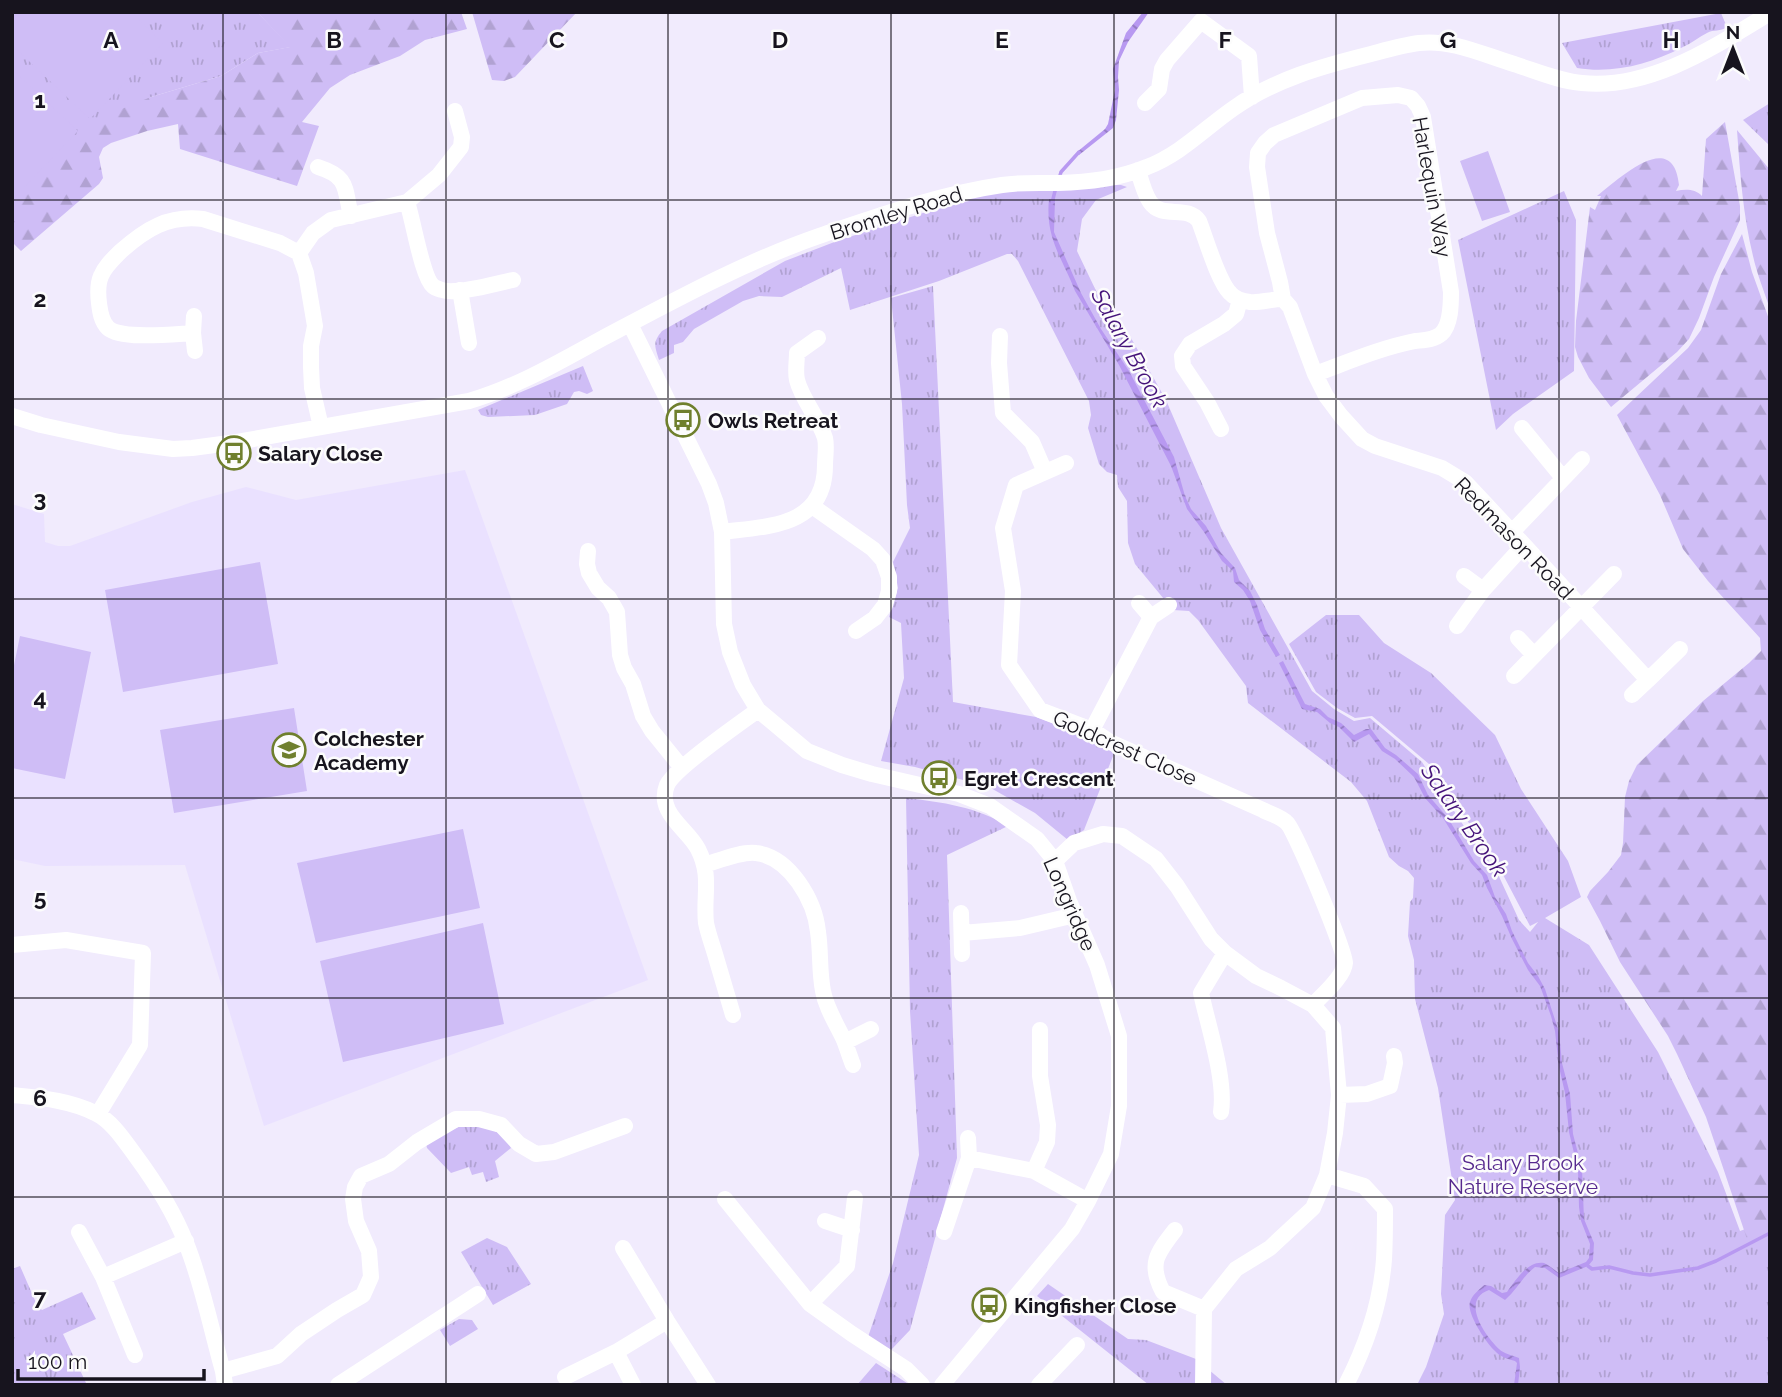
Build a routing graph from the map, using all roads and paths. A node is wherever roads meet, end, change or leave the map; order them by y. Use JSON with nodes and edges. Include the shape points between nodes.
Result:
{"nodes":[{"id":1,"x":1770,"y":13,"type":"edge"},
{"id":2,"x":1252,"y":97,"type":"junction"},
{"id":3,"x":1145,"y":103,"type":"dead end"},
{"id":4,"x":455,"y":111,"type":"dead end"},
{"id":5,"x":318,"y":167,"type":"dead end"},
{"id":6,"x":1138,"y":170,"type":"junction"},
{"id":7,"x":407,"y":202,"type":"junction"},
{"id":8,"x":351,"y":215,"type":"junction"},
{"id":9,"x":299,"y":253,"type":"junction"},
{"id":10,"x":513,"y":280,"type":"dead end"},
{"id":11,"x":460,"y":290,"type":"junction"},
{"id":12,"x":1283,"y":299,"type":"junction"},
{"id":13,"x":1240,"y":300,"type":"junction"},
{"id":14,"x":194,"y":316,"type":"dead end"},
{"id":15,"x":630,"y":324,"type":"junction"},
{"id":16,"x":193,"y":333,"type":"junction"},
{"id":17,"x":1000,"y":336,"type":"dead end"},
{"id":18,"x":818,"y":338,"type":"dead end"},
{"id":19,"x":469,"y":343,"type":"dead end"},
{"id":20,"x":783,"y":343,"type":"dead end"},
{"id":21,"x":195,"y":351,"type":"dead end"},
{"id":22,"x":797,"y":353,"type":"junction"},
{"id":23,"x":1315,"y":374,"type":"junction"},
{"id":24,"x":12,"y":416,"type":"edge"},
{"id":25,"x":321,"y":427,"type":"junction"},
{"id":26,"x":1522,"y":428,"type":"dead end"},
{"id":27,"x":1221,"y":429,"type":"dead end"},
{"id":28,"x":1582,"y":459,"type":"dead end"},
{"id":29,"x":1066,"y":463,"type":"dead end"},
{"id":30,"x":1045,"y":472,"type":"junction"},
{"id":31,"x":1563,"y":478,"type":"junction"},
{"id":32,"x":812,"y":506,"type":"junction"},
{"id":33,"x":722,"y":532,"type":"junction"},
{"id":34,"x":1512,"y":532,"type":"junction"},
{"id":35,"x":1524,"y":545,"type":"junction"},
{"id":36,"x":588,"y":551,"type":"dead end"},
{"id":37,"x":1614,"y":574,"type":"dead end"},
{"id":38,"x":1464,"y":576,"type":"dead end"},
{"id":39,"x":1483,"y":590,"type":"junction"},
{"id":40,"x":1139,"y":603,"type":"dead end"},
{"id":41,"x":1170,"y":605,"type":"dead end"},
{"id":42,"x":1581,"y":607,"type":"junction"},
{"id":43,"x":1151,"y":617,"type":"junction"},
{"id":44,"x":1457,"y":626,"type":"dead end"},
{"id":45,"x":856,"y":631,"type":"dead end"},
{"id":46,"x":1518,"y":638,"type":"dead end"},
{"id":47,"x":1680,"y":649,"type":"dead end"},
{"id":48,"x":1534,"y":655,"type":"junction"},
{"id":49,"x":1514,"y":676,"type":"dead end"},
{"id":50,"x":1648,"y":680,"type":"junction"},
{"id":51,"x":1632,"y":695,"type":"dead end"},
{"id":52,"x":758,"y":710,"type":"junction"},
{"id":53,"x":1092,"y":730,"type":"junction"},
{"id":54,"x":682,"y":768,"type":"junction"},
{"id":55,"x":1055,"y":861,"type":"junction"},
{"id":56,"x":704,"y":865,"type":"junction"},
{"id":57,"x":961,"y":913,"type":"dead end"},
{"id":58,"x":1075,"y":915,"type":"junction"},
{"id":59,"x":962,"y":933,"type":"junction"},
{"id":60,"x":12,"y":945,"type":"edge"},
{"id":61,"x":1225,"y":953,"type":"junction"},
{"id":62,"x":962,"y":954,"type":"dead end"},
{"id":63,"x":1312,"y":1005,"type":"junction"},
{"id":64,"x":733,"y":1016,"type":"dead end"},
{"id":65,"x":871,"y":1029,"type":"dead end"},
{"id":66,"x":1040,"y":1030,"type":"dead end"},
{"id":67,"x":845,"y":1042,"type":"junction"},
{"id":68,"x":1394,"y":1056,"type":"dead end"},
{"id":69,"x":853,"y":1065,"type":"dead end"},
{"id":70,"x":1339,"y":1095,"type":"junction"},
{"id":71,"x":13,"y":1099,"type":"edge"},
{"id":72,"x":1221,"y":1112,"type":"dead end"},
{"id":73,"x":98,"y":1114,"type":"junction"},
{"id":74,"x":625,"y":1126,"type":"dead end"},
{"id":75,"x":968,"y":1138,"type":"dead end"},
{"id":76,"x":969,"y":1158,"type":"junction"},
{"id":77,"x":1034,"y":1171,"type":"junction"},
{"id":78,"x":1327,"y":1175,"type":"junction"},
{"id":79,"x":855,"y":1198,"type":"dead end"},
{"id":80,"x":725,"y":1199,"type":"dead end"},
{"id":81,"x":1088,"y":1201,"type":"junction"},
{"id":82,"x":825,"y":1221,"type":"dead end"},
{"id":83,"x":852,"y":1230,"type":"junction"},
{"id":84,"x":1175,"y":1230,"type":"dead end"},
{"id":85,"x":79,"y":1232,"type":"dead end"},
{"id":86,"x":944,"y":1232,"type":"dead end"},
{"id":87,"x":186,"y":1241,"type":"junction"},
{"id":88,"x":623,"y":1248,"type":"dead end"},
{"id":89,"x":103,"y":1277,"type":"junction"},
{"id":90,"x":478,"y":1294,"type":"dead end"},
{"id":91,"x":810,"y":1304,"type":"junction"},
{"id":92,"x":1204,"y":1309,"type":"junction"},
{"id":93,"x":667,"y":1321,"type":"junction"},
{"id":94,"x":1077,"y":1345,"type":"dead end"},
{"id":95,"x":616,"y":1352,"type":"junction"},
{"id":96,"x":135,"y":1355,"type":"dead end"},
{"id":97,"x":565,"y":1377,"type":"dead end"},
{"id":98,"x":224,"y":1378,"type":"edge"},
{"id":99,"x":338,"y":1385,"type":"edge"},
{"id":100,"x":633,"y":1385,"type":"edge"},
{"id":101,"x":708,"y":1385,"type":"edge"},
{"id":102,"x":922,"y":1385,"type":"edge"},
{"id":103,"x":942,"y":1385,"type":"edge"},
{"id":104,"x":1039,"y":1385,"type":"edge"},
{"id":105,"x":1203,"y":1385,"type":"edge"},
{"id":106,"x":1346,"y":1385,"type":"edge"}],
"edges":[{"from":1,"to":2,"type":"street","name":"Bromley Road","via":[[1699,54],[1633,80],[1577,83],[1449,44],[1419,43],[1308,71]]},
{"from":2,"to":3,"type":"street","via":[[1250,56],[1201,21],[1167,60],[1159,89]]},
{"from":2,"to":6,"type":"street","name":"Bromley Road","via":[[1186,146]]},
{"from":4,"to":7,"type":"street","via":[[461,147],[439,175]]},
{"from":5,"to":8,"type":"street","via":[[343,181]]},
{"from":6,"to":13,"type":"street","via":[[1151,204],[1158,210],[1184,212],[1199,221],[1223,284]]},
{"from":6,"to":15,"type":"street","name":"Bromley Road","via":[[1094,181],[1015,183],[908,208],[816,237],[751,264]]},
{"from":7,"to":8,"type":"street"},
{"from":7,"to":11,"type":"street","via":[[431,285],[444,291]]},
{"from":8,"to":9,"type":"street","via":[[331,220],[313,233]]},
{"from":9,"to":16,"type":"street","via":[[191,217],[157,224],[107,264],[100,278],[99,299],[108,328],[126,335]]},
{"from":9,"to":25,"type":"street","via":[[315,326],[312,388]]},
{"from":10,"to":11,"type":"street"},
{"from":11,"to":19,"type":"street"},
{"from":12,"to":13,"type":"street"},
{"from":12,"to":23,"type":"street","name":"Redmason Road"},
{"from":12,"to":23,"type":"street","name":"Harlequin Way","via":[[1267,233],[1258,153],[1274,135],[1362,98],[1411,98],[1423,117],[1451,292],[1446,327],[1431,339],[1387,347]]},
{"from":13,"to":27,"type":"street","via":[[1237,314],[1190,344],[1182,356],[1183,366]]},
{"from":14,"to":16,"type":"street"},
{"from":15,"to":25,"type":"street","name":"Bromley Road","via":[[489,395]]},
{"from":15,"to":33,"type":"street","name":"Longridge","via":[[709,484]]},
{"from":16,"to":21,"type":"street"},
{"from":17,"to":30,"type":"street","via":[[1003,413],[1032,442]]},
{"from":18,"to":22,"type":"street"},
{"from":20,"to":22,"type":"street"},
{"from":22,"to":32,"type":"street","via":[[796,379],[825,439],[825,475]]},
{"from":23,"to":34,"type":"street","name":"Redmason Road","via":[[1326,396],[1363,439],[1442,468],[1465,482]]},
{"from":24,"to":25,"type":"street","name":"Bromley Road","via":[[119,442],[173,449]]},
{"from":26,"to":31,"type":"street"},
{"from":28,"to":31,"type":"street"},
{"from":29,"to":30,"type":"street","name":"Goldcrest Close"},
{"from":30,"to":53,"type":"street","name":"Goldcrest Close","via":[[1016,485],[1003,528],[1013,591],[1009,665],[1040,710]]},
{"from":31,"to":34,"type":"street"},
{"from":32,"to":33,"type":"street","via":[[798,518]]},
{"from":32,"to":45,"type":"street","via":[[873,550],[883,560],[889,577],[886,605]]},
{"from":33,"to":52,"type":"street","name":"Longridge","via":[[724,624],[743,685]]},
{"from":34,"to":35,"type":"street","name":"Redmason Road"},
{"from":35,"to":39,"type":"street"},
{"from":35,"to":42,"type":"street","name":"Redmason Road"},
{"from":36,"to":54,"type":"street","via":[[589,573],[617,612],[620,655],[643,716]]},
{"from":37,"to":42,"type":"street"},
{"from":38,"to":39,"type":"street"},
{"from":39,"to":44,"type":"street"},
{"from":40,"to":43,"type":"street"},
{"from":41,"to":43,"type":"street"},
{"from":42,"to":48,"type":"street"},
{"from":42,"to":50,"type":"street","name":"Redmason Road"},
{"from":43,"to":53,"type":"street"},
{"from":46,"to":48,"type":"street"},
{"from":47,"to":50,"type":"street"},
{"from":48,"to":49,"type":"street"},
{"from":50,"to":51,"type":"street"},
{"from":52,"to":54,"type":"street"},
{"from":52,"to":55,"type":"street","name":"Longridge","via":[[807,751],[990,806],[1037,839]]},
{"from":53,"to":63,"type":"street","name":"Goldcrest Close","via":[[1288,823],[1345,963],[1339,977]]},
{"from":54,"to":56,"type":"street","via":[[667,785],[666,807],[698,848]]},
{"from":55,"to":58,"type":"street","name":"Longridge"},
{"from":55,"to":61,"type":"street","via":[[1074,843],[1103,834],[1122,836],[1156,859]]},
{"from":56,"to":64,"type":"street","via":[[706,923]]},
{"from":56,"to":67,"type":"street","via":[[755,852],[774,859],[803,887],[818,931],[822,989]]},
{"from":57,"to":59,"type":"street"},
{"from":58,"to":59,"type":"street","via":[[1020,928]]},
{"from":58,"to":81,"type":"street","name":"Longridge","via":[[1097,965],[1119,1036],[1119,1106],[1111,1154]]},
{"from":59,"to":62,"type":"street"},
{"from":60,"to":73,"type":"street","via":[[66,940],[144,953],[140,1045]]},
{"from":61,"to":63,"type":"street","via":[[1256,976]]},
{"from":61,"to":72,"type":"street","via":[[1201,993],[1221,1082]]},
{"from":63,"to":70,"type":"street","via":[[1333,1028]]},
{"from":65,"to":67,"type":"street"},
{"from":66,"to":77,"type":"street","via":[[1040,1076],[1048,1125],[1047,1142]]},
{"from":67,"to":69,"type":"street"},
{"from":68,"to":70,"type":"street","via":[[1390,1086],[1367,1094]]},
{"from":70,"to":78,"type":"street"},
{"from":71,"to":73,"type":"street","via":[[47,1098]]},
{"from":73,"to":87,"type":"street","via":[[120,1133],[145,1168]]},
{"from":74,"to":98,"type":"street","via":[[536,1154],[501,1125],[456,1119],[389,1164],[361,1176],[353,1199],[372,1278],[363,1295],[301,1334],[277,1356]]},
{"from":75,"to":76,"type":"street"},
{"from":76,"to":77,"type":"street"},
{"from":76,"to":86,"type":"street"},
{"from":77,"to":81,"type":"street"},
{"from":78,"to":92,"type":"street","via":[[1313,1208],[1270,1248],[1236,1269]]},
{"from":78,"to":106,"type":"street","via":[[1364,1186],[1385,1209],[1379,1289],[1361,1356]]},
{"from":79,"to":83,"type":"street"},
{"from":80,"to":91,"type":"street"},
{"from":81,"to":103,"type":"street","name":"Longridge","via":[[1072,1229]]},
{"from":82,"to":83,"type":"street"},
{"from":83,"to":91,"type":"street","via":[[847,1266]]},
{"from":84,"to":92,"type":"street","via":[[1155,1259],[1157,1280],[1163,1292]]},
{"from":85,"to":89,"type":"street"},
{"from":87,"to":89,"type":"street"},
{"from":87,"to":98,"type":"street"},
{"from":88,"to":93,"type":"street"},
{"from":89,"to":96,"type":"street"},
{"from":90,"to":99,"type":"street"},
{"from":91,"to":102,"type":"street","via":[[906,1369]]},
{"from":92,"to":105,"type":"street"},
{"from":93,"to":95,"type":"street"},
{"from":93,"to":101,"type":"street"},
{"from":94,"to":104,"type":"street"},
{"from":95,"to":97,"type":"street"},
{"from":95,"to":100,"type":"street"}]}
